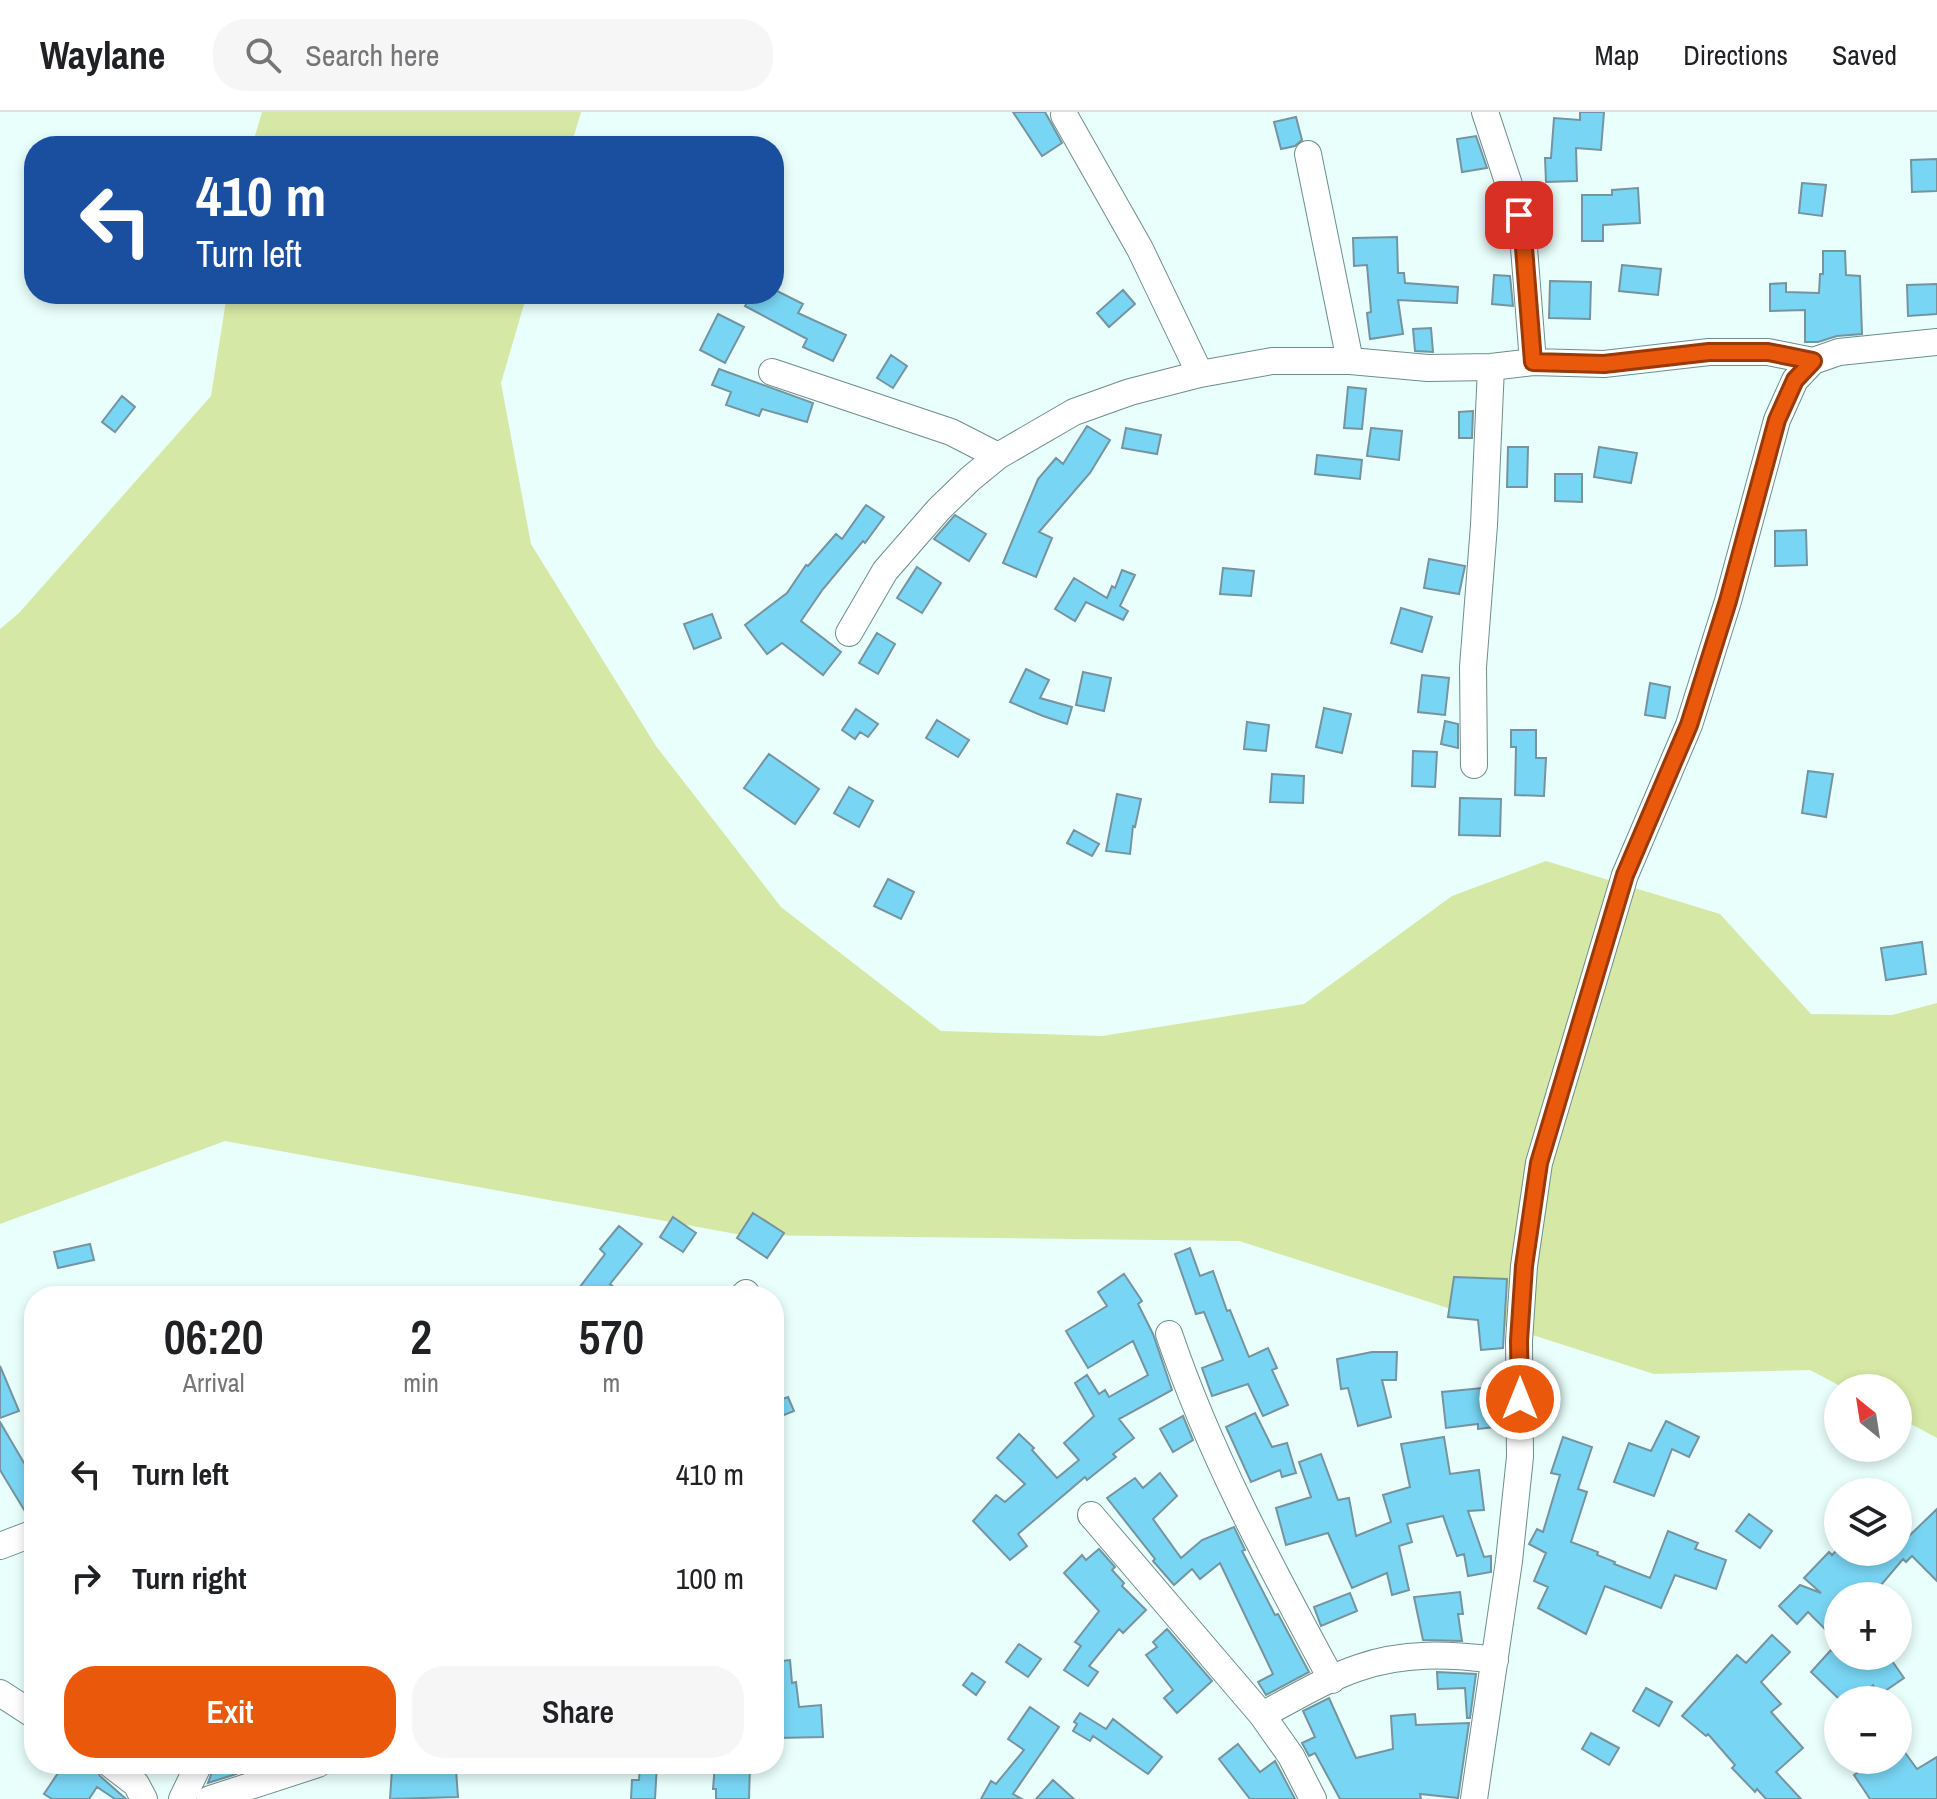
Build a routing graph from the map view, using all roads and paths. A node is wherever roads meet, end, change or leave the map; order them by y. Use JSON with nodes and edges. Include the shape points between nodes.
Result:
{"nodes":[{"id":1,"x":1485,"y":112,"type":"edge"},
{"id":2,"x":1064,"y":115,"type":"dead end"},
{"id":3,"x":1308,"y":154,"type":"dead end"},
{"id":4,"x":1937,"y":342,"type":"edge"},
{"id":5,"x":1350,"y":361,"type":"junction"},
{"id":6,"x":1813,"y":361,"type":"junction"},
{"id":7,"x":1533,"y":362,"type":"junction"},
{"id":8,"x":1491,"y":367,"type":"junction"},
{"id":9,"x":772,"y":372,"type":"dead end"},
{"id":10,"x":1200,"y":374,"type":"junction"},
{"id":11,"x":998,"y":456,"type":"junction"},
{"id":12,"x":849,"y":633,"type":"dead end"},
{"id":13,"x":1474,"y":765,"type":"dead end"},
{"id":14,"x":1169,"y":1334,"type":"dead end"},
{"id":15,"x":1091,"y":1515,"type":"dead end"},
{"id":16,"x":24,"y":1537,"type":"edge"},
{"id":17,"x":0,"y":1546,"type":"edge"},
{"id":18,"x":1495,"y":1660,"type":"junction"},
{"id":19,"x":1332,"y":1680,"type":"junction"},
{"id":20,"x":0,"y":1693,"type":"edge"},
{"id":21,"x":24,"y":1709,"type":"edge"},
{"id":22,"x":1262,"y":1715,"type":"junction"},
{"id":23,"x":123,"y":1774,"type":"edge"},
{"id":24,"x":194,"y":1774,"type":"edge"},
{"id":25,"x":287,"y":1774,"type":"edge"},
{"id":26,"x":144,"y":1799,"type":"edge"},
{"id":27,"x":182,"y":1799,"type":"edge"},
{"id":28,"x":210,"y":1799,"type":"edge"},
{"id":29,"x":1313,"y":1799,"type":"edge"},
{"id":30,"x":1474,"y":1799,"type":"edge"}],
"edges":[{"from":1,"to":7,"type":"street","via":[[1523,235]]},
{"from":2,"to":10,"type":"street","via":[[1140,249]]},
{"from":3,"to":5,"type":"street"},
{"from":4,"to":6,"type":"street","via":[[1839,352]]},
{"from":5,"to":8,"type":"street"},
{"from":5,"to":10,"type":"street","via":[[1272,361]]},
{"from":6,"to":7,"type":"street","via":[[1768,352],[1709,352],[1604,364]]},
{"from":6,"to":18,"type":"street","via":[[1795,380],[1777,420],[1698,698],[1625,875],[1539,1163],[1519,1341],[1520,1457]]},
{"from":7,"to":8,"type":"street"},
{"from":8,"to":13,"type":"street","via":[[1473,667]]},
{"from":9,"to":11,"type":"street","via":[[951,432]]},
{"from":10,"to":11,"type":"street","via":[[1074,412]]},
{"from":11,"to":12,"type":"street","via":[[939,509],[885,571]]},
{"from":14,"to":19,"type":"street","via":[[1220,1465]]},
{"from":15,"to":22,"type":"street"},
{"from":16,"to":17,"type":"street"},
{"from":18,"to":19,"type":"street","via":[[1408,1656]]},
{"from":18,"to":30,"type":"street"},
{"from":19,"to":22,"type":"street"},
{"from":20,"to":21,"type":"street"},
{"from":22,"to":29,"type":"street"},
{"from":23,"to":26,"type":"street"},
{"from":24,"to":27,"type":"street"},
{"from":25,"to":28,"type":"street"}]}
